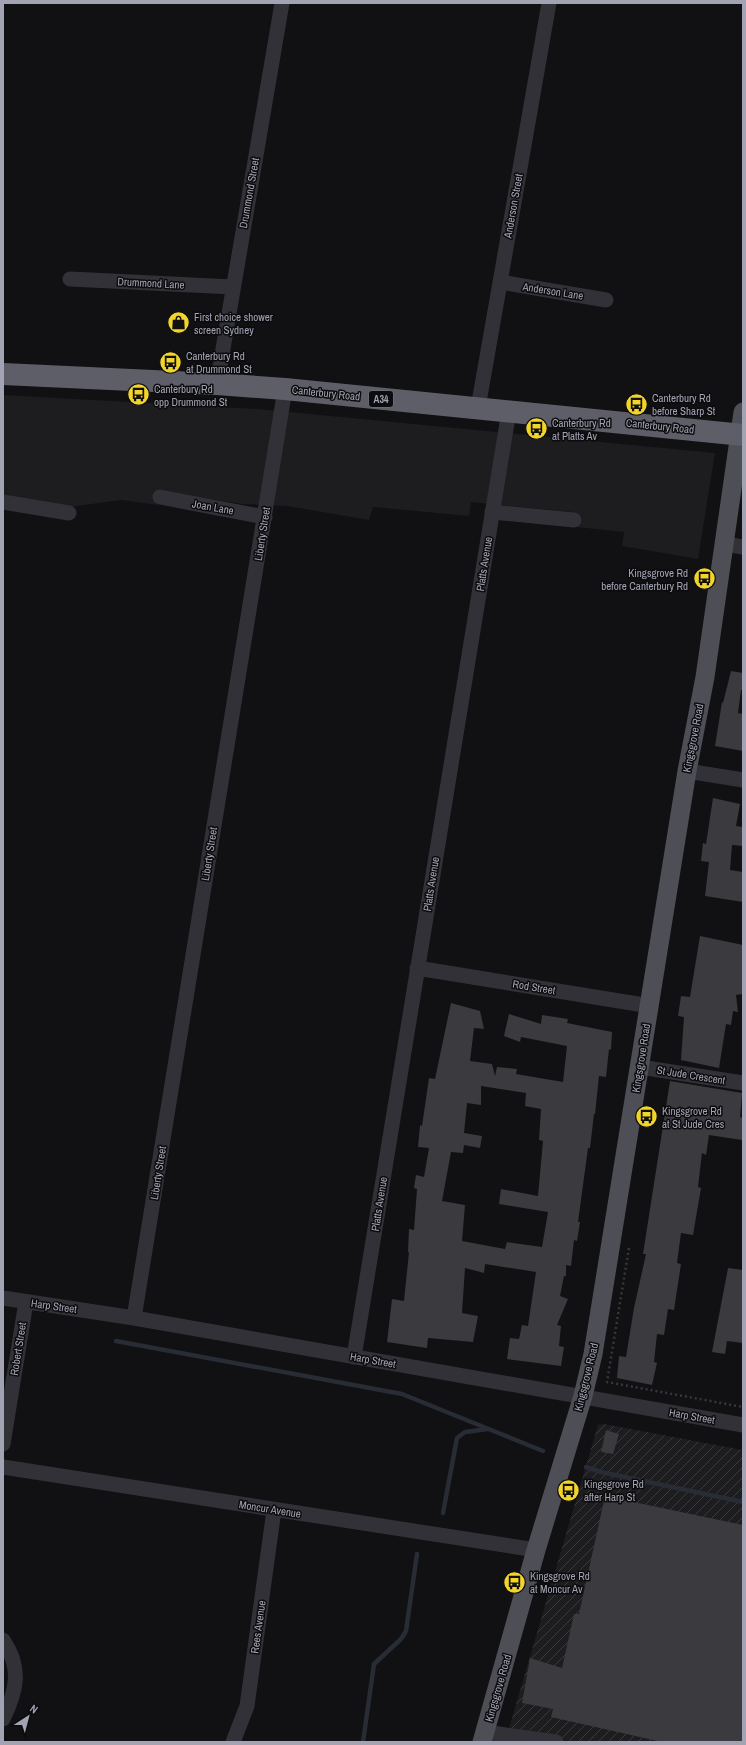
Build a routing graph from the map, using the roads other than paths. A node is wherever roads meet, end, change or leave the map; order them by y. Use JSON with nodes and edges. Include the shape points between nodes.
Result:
{"nodes":[{"id":1,"x":282,"y":3,"type":"edge"},
{"id":2,"x":548,"y":3,"type":"edge"},
{"id":3,"x":70,"y":279,"type":"dead end"},
{"id":4,"x":500,"y":282,"type":"junction"},
{"id":5,"x":233,"y":287,"type":"junction"},
{"id":6,"x":606,"y":300,"type":"dead end"},
{"id":7,"x":3,"y":374,"type":"edge"},
{"id":8,"x":217,"y":384,"type":"junction"},
{"id":9,"x":285,"y":389,"type":"junction"},
{"id":10,"x":478,"y":408,"type":"junction"},
{"id":11,"x":509,"y":411,"type":"junction"},
{"id":12,"x":743,"y":412,"type":"edge"},
{"id":13,"x":741,"y":434,"type":"edge"},
{"id":14,"x":160,"y":497,"type":"dead end"},
{"id":15,"x":3,"y":502,"type":"edge"},
{"id":16,"x":492,"y":512,"type":"junction"},
{"id":17,"x":69,"y":513,"type":"dead end"},
{"id":18,"x":265,"y":516,"type":"junction"},
{"id":19,"x":574,"y":520,"type":"dead end"},
{"id":20,"x":734,"y":546,"type":"edge"},
{"id":21,"x":687,"y":771,"type":"junction"},
{"id":22,"x":743,"y":780,"type":"edge"},
{"id":23,"x":417,"y":968,"type":"junction"},
{"id":24,"x":650,"y":1006,"type":"junction"},
{"id":25,"x":640,"y":1067,"type":"junction"},
{"id":26,"x":743,"y":1083,"type":"edge"},
{"id":27,"x":3,"y":1298,"type":"edge"},
{"id":28,"x":26,"y":1302,"type":"junction"},
{"id":29,"x":134,"y":1318,"type":"junction"},
{"id":30,"x":354,"y":1357,"type":"junction"},
{"id":31,"x":583,"y":1396,"type":"junction"},
{"id":32,"x":743,"y":1425,"type":"edge"},
{"id":33,"x":3,"y":1444,"type":"edge"},
{"id":34,"x":3,"y":1467,"type":"edge"},
{"id":35,"x":274,"y":1510,"type":"junction"},
{"id":36,"x":536,"y":1550,"type":"junction"},
{"id":37,"x":3,"y":1640,"type":"edge"},
{"id":38,"x":3,"y":1718,"type":"edge"},
{"id":39,"x":484,"y":1737,"type":"edge"},
{"id":40,"x":234,"y":1742,"type":"edge"},
{"id":41,"x":556,"y":1742,"type":"edge"}],
"edges":[{"from":1,"to":5,"type":"street","name":"Drummond Street"},
{"from":2,"to":4,"type":"street","name":"Anderson Street"},
{"from":3,"to":5,"type":"street","name":"Drummond Lane"},
{"from":4,"to":6,"type":"street","name":"Anderson Lane"},
{"from":4,"to":10,"type":"street","name":"Anderson Street"},
{"from":5,"to":8,"type":"street","name":"Drummond Street"},
{"from":7,"to":8,"type":"highway","name":"Canterbury Road","number":"A34"},
{"from":8,"to":9,"type":"highway","name":"Canterbury Road","number":"A34"},
{"from":9,"to":10,"type":"highway","name":"Canterbury Road","number":"A34"},
{"from":9,"to":18,"type":"street","name":"Liberty Street"},
{"from":10,"to":11,"type":"highway","name":"Canterbury Road","number":"A34"},
{"from":11,"to":13,"type":"highway","name":"Canterbury Road","number":"A34"},
{"from":11,"to":16,"type":"street","name":"Platts Avenue"},
{"from":12,"to":13,"type":"main road","name":"Kingsgrove Road"},
{"from":13,"to":20,"type":"main road","name":"Kingsgrove Road"},
{"from":14,"to":18,"type":"street","name":"Joan Lane"},
{"from":15,"to":17,"type":"street"},
{"from":16,"to":19,"type":"street"},
{"from":16,"to":23,"type":"street","name":"Platts Avenue"},
{"from":18,"to":29,"type":"street","name":"Liberty Street"},
{"from":20,"to":21,"type":"main road","name":"Kingsgrove Road"},
{"from":21,"to":22,"type":"street"},
{"from":21,"to":24,"type":"main road","name":"Kingsgrove Road"},
{"from":23,"to":24,"type":"street","name":"Rod Street"},
{"from":23,"to":30,"type":"street","name":"Platts Avenue"},
{"from":24,"to":25,"type":"main road","name":"Kingsgrove Road"},
{"from":25,"to":26,"type":"street","name":"St Jude Crescent"},
{"from":25,"to":31,"type":"main road","name":"Kingsgrove Road","via":[[593,1354]]},
{"from":27,"to":28,"type":"street","name":"Harp Street"},
{"from":28,"to":29,"type":"street","name":"Harp Street"},
{"from":28,"to":33,"type":"street","name":"Robert Street"},
{"from":29,"to":30,"type":"street","name":"Harp Street"},
{"from":30,"to":31,"type":"street","name":"Harp Street"},
{"from":31,"to":32,"type":"street","name":"Harp Street"},
{"from":31,"to":36,"type":"main road","name":"Kingsgrove Road"},
{"from":34,"to":35,"type":"street","name":"Moncur Avenue"},
{"from":35,"to":36,"type":"street","name":"Moncur Avenue"},
{"from":35,"to":40,"type":"street","name":"Rees Avenue","via":[[247,1706]]},
{"from":36,"to":39,"type":"main road","name":"Kingsgrove Road"},
{"from":37,"to":38,"type":"street","via":[[17,1672],[12,1702]]},
{"from":39,"to":41,"type":"street"}]}
